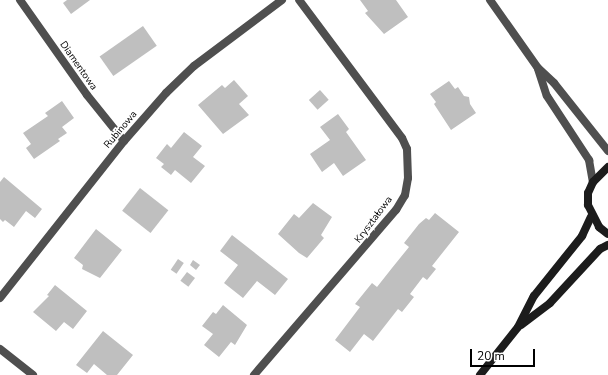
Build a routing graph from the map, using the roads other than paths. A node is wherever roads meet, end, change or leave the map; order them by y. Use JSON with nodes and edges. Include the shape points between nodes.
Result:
{"nodes":[{"id":1,"x":20,"y":0,"type":"edge"},
{"id":2,"x":282,"y":0,"type":"edge"},
{"id":3,"x":299,"y":0,"type":"edge"},
{"id":4,"x":490,"y":0,"type":"edge"},
{"id":5,"x":538,"y":68,"type":"junction"},
{"id":6,"x":124,"y":140,"type":"junction"},
{"id":7,"x":608,"y":151,"type":"edge"},
{"id":8,"x":608,"y":167,"type":"edge"},
{"id":9,"x":592,"y":182,"type":"junction"},
{"id":10,"x":591,"y":217,"type":"junction"},
{"id":11,"x":608,"y":234,"type":"edge"},
{"id":12,"x":608,"y":245,"type":"edge"},
{"id":13,"x":0,"y":298,"type":"edge"},
{"id":14,"x":518,"y":327,"type":"junction"},
{"id":15,"x":0,"y":349,"type":"edge"},
{"id":16,"x":33,"y":375,"type":"edge"},
{"id":17,"x":254,"y":375,"type":"edge"},
{"id":18,"x":480,"y":375,"type":"edge"}],
"edges":[{"from":1,"to":6,"type":"street","name":"Diamentowa","via":[[87,95]]},
{"from":2,"to":6,"type":"street","name":"Rubinowa","via":[[194,66]]},
{"from":3,"to":17,"type":"street","name":"Kryształowa","via":[[402,138],[407,149],[408,178],[405,195],[396,210]]},
{"from":4,"to":5,"type":"street"},
{"from":5,"to":7,"type":"street","via":[[554,83]]},
{"from":5,"to":9,"type":"street","via":[[547,96],[589,160]]},
{"from":6,"to":13,"type":"street","name":"Rubinowa"},
{"from":8,"to":9,"type":"street"},
{"from":9,"to":10,"type":"street","via":[[588,199]]},
{"from":10,"to":11,"type":"street"},
{"from":10,"to":14,"type":"street","via":[[582,236],[534,296]]},
{"from":12,"to":14,"type":"street","via":[[600,249],[550,303]]},
{"from":14,"to":18,"type":"street"},
{"from":15,"to":16,"type":"street"}]}
